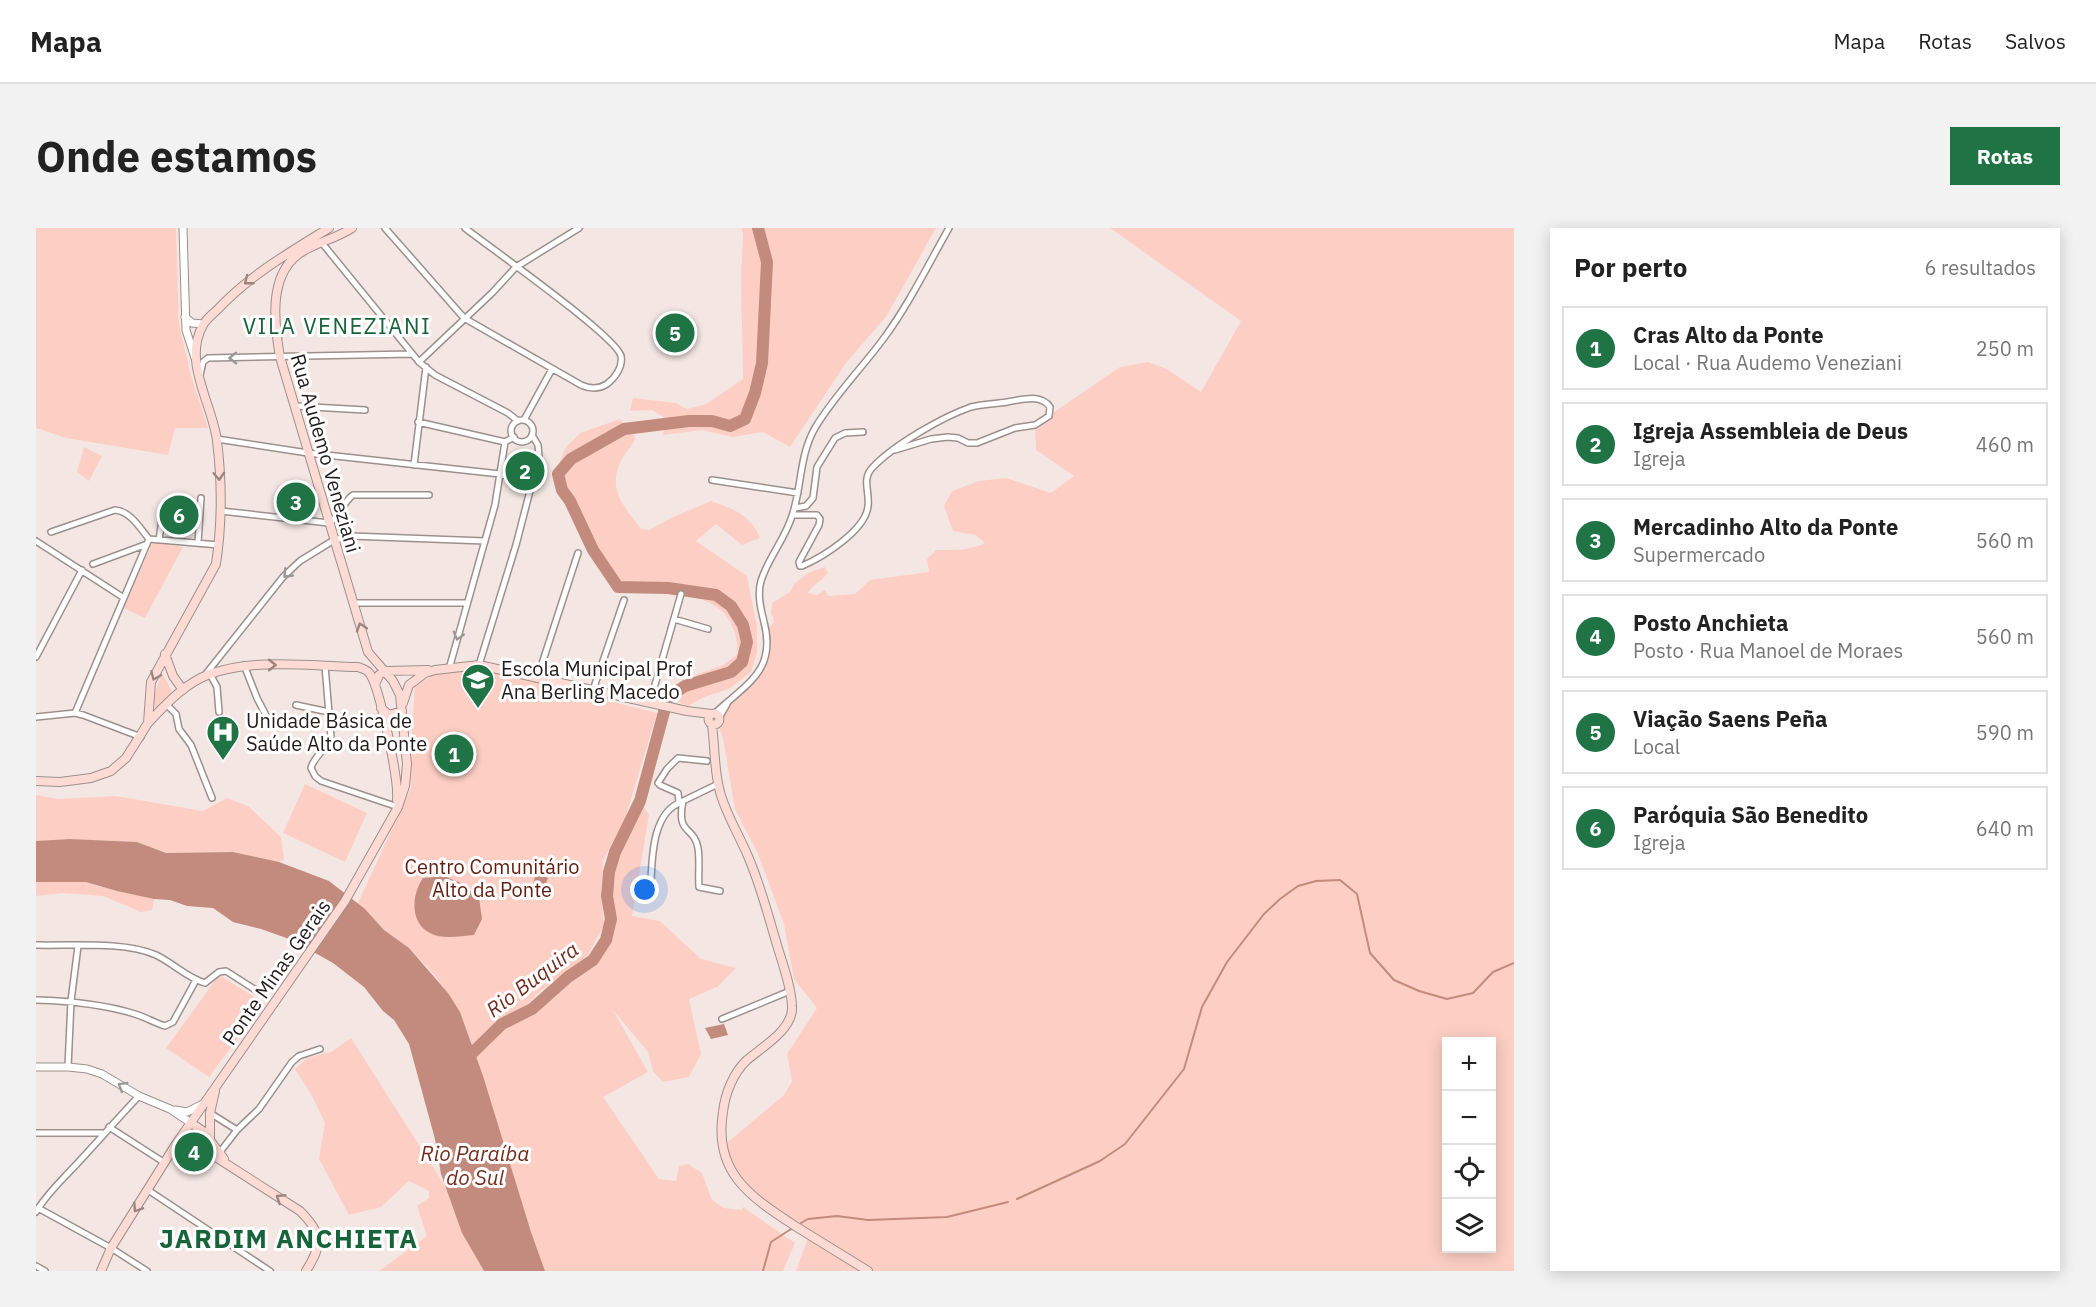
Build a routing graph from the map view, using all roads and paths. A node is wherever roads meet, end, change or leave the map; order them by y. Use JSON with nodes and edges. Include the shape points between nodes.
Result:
{"nodes":[{"id":1,"x":183,"y":228,"type":"edge"},
{"id":2,"x":329,"y":228,"type":"edge"},
{"id":3,"x":352,"y":228,"type":"edge"},
{"id":4,"x":385,"y":228,"type":"edge"},
{"id":5,"x":579,"y":228,"type":"edge"},
{"id":6,"x":949,"y":228,"type":"edge"},
{"id":7,"x":468,"y":229,"type":"edge"},
{"id":8,"x":322,"y":243,"type":"junction"},
{"id":9,"x":272,"y":264,"type":"junction"},
{"id":10,"x":516,"y":267,"type":"junction"},
{"id":11,"x":282,"y":277,"type":"junction"},
{"id":12,"x":185,"y":317,"type":"junction"},
{"id":13,"x":464,"y":318,"type":"junction"},
{"id":14,"x":203,"y":324,"type":"junction"},
{"id":15,"x":412,"y":354,"type":"junction"},
{"id":16,"x":280,"y":357,"type":"junction"},
{"id":17,"x":419,"y":362,"type":"junction"},
{"id":18,"x":197,"y":366,"type":"junction"},
{"id":19,"x":426,"y":367,"type":"junction"},
{"id":20,"x":552,"y":369,"type":"junction"},
{"id":21,"x":199,"y":376,"type":"junction"},
{"id":22,"x":294,"y":406,"type":"junction"},
{"id":23,"x":365,"y":410,"type":"dead end"},
{"id":24,"x":521,"y":421,"type":"junction"},
{"id":25,"x":418,"y":422,"type":"junction"},
{"id":26,"x":863,"y":432,"type":"dead end"},
{"id":27,"x":532,"y":435,"type":"junction"},
{"id":28,"x":514,"y":437,"type":"junction"},
{"id":29,"x":217,"y":439,"type":"junction"},
{"id":30,"x":505,"y":442,"type":"junction"},
{"id":31,"x":895,"y":450,"type":"junction"},
{"id":32,"x":308,"y":453,"type":"junction"},
{"id":33,"x":414,"y":465,"type":"junction"},
{"id":34,"x":500,"y":474,"type":"junction"},
{"id":35,"x":712,"y":480,"type":"dead end"},
{"id":36,"x":532,"y":483,"type":"junction"},
{"id":37,"x":798,"y":493,"type":"junction"},
{"id":38,"x":429,"y":495,"type":"dead end"},
{"id":39,"x":201,"y":498,"type":"dead end"},
{"id":40,"x":795,"y":508,"type":"junction"},
{"id":41,"x":221,"y":511,"type":"junction"},
{"id":42,"x":164,"y":513,"type":"dead end"},
{"id":43,"x":793,"y":515,"type":"junction"},
{"id":44,"x":329,"y":523,"type":"junction"},
{"id":45,"x":51,"y":532,"type":"dead end"},
{"id":46,"x":159,"y":540,"type":"junction"},
{"id":47,"x":334,"y":540,"type":"junction"},
{"id":48,"x":36,"y":541,"type":"edge"},
{"id":49,"x":148,"y":541,"type":"junction"},
{"id":50,"x":485,"y":541,"type":"junction"},
{"id":51,"x":198,"y":543,"type":"junction"},
{"id":52,"x":219,"y":545,"type":"junction"},
{"id":53,"x":578,"y":552,"type":"dead end"},
{"id":54,"x":93,"y":564,"type":"dead end"},
{"id":55,"x":82,"y":570,"type":"junction"},
{"id":56,"x":681,"y":594,"type":"dead end"},
{"id":57,"x":124,"y":598,"type":"junction"},
{"id":58,"x":624,"y":600,"type":"dead end"},
{"id":59,"x":353,"y":603,"type":"junction"},
{"id":60,"x":467,"y":603,"type":"junction"},
{"id":61,"x":674,"y":619,"type":"junction"},
{"id":62,"x":708,"y":629,"type":"dead end"},
{"id":63,"x":368,"y":652,"type":"junction"},
{"id":64,"x":165,"y":654,"type":"junction"},
{"id":65,"x":36,"y":657,"type":"edge"},
{"id":66,"x":244,"y":665,"type":"junction"},
{"id":67,"x":479,"y":665,"type":"junction"},
{"id":68,"x":325,"y":666,"type":"junction"},
{"id":69,"x":358,"y":667,"type":"junction"},
{"id":70,"x":449,"y":669,"type":"junction"},
{"id":71,"x":435,"y":670,"type":"junction"},
{"id":72,"x":385,"y":671,"type":"junction"},
{"id":73,"x":206,"y":676,"type":"junction"},
{"id":74,"x":537,"y":678,"type":"junction"},
{"id":75,"x":375,"y":685,"type":"junction"},
{"id":76,"x":183,"y":690,"type":"junction"},
{"id":77,"x":593,"y":690,"type":"junction"},
{"id":78,"x":654,"y":703,"type":"junction"},
{"id":79,"x":166,"y":704,"type":"junction"},
{"id":80,"x":296,"y":705,"type":"dead end"},
{"id":81,"x":380,"y":706,"type":"junction"},
{"id":82,"x":402,"y":709,"type":"junction"},
{"id":83,"x":219,"y":712,"type":"dead end"},
{"id":84,"x":329,"y":712,"type":"junction"},
{"id":85,"x":75,"y":713,"type":"junction"},
{"id":86,"x":36,"y":717,"type":"edge"},
{"id":87,"x":714,"y":719,"type":"junction"},
{"id":88,"x":148,"y":723,"type":"junction"},
{"id":89,"x":271,"y":725,"type":"dead end"},
{"id":90,"x":141,"y":737,"type":"junction"},
{"id":91,"x":706,"y":761,"type":"dead end"},
{"id":92,"x":36,"y":781,"type":"edge"},
{"id":93,"x":718,"y":784,"type":"junction"},
{"id":94,"x":212,"y":798,"type":"dead end"},
{"id":95,"x":681,"y":802,"type":"junction"},
{"id":96,"x":397,"y":808,"type":"junction"},
{"id":97,"x":360,"y":875,"type":"joint"},
{"id":98,"x":651,"y":881,"type":"dead end"},
{"id":99,"x":720,"y":891,"type":"dead end"},
{"id":100,"x":36,"y":945,"type":"edge"},
{"id":101,"x":78,"y":946,"type":"junction"},
{"id":102,"x":196,"y":980,"type":"junction"},
{"id":103,"x":790,"y":991,"type":"junction"},
{"id":104,"x":262,"y":994,"type":"dead end"},
{"id":105,"x":36,"y":1000,"type":"edge"},
{"id":106,"x":71,"y":1001,"type":"junction"},
{"id":107,"x":722,"y":1019,"type":"dead end"},
{"id":108,"x":320,"y":1049,"type":"dead end"},
{"id":109,"x":36,"y":1067,"type":"edge"},
{"id":110,"x":68,"y":1067,"type":"junction"},
{"id":111,"x":216,"y":1088,"type":"junction"},
{"id":112,"x":139,"y":1096,"type":"junction"},
{"id":113,"x":203,"y":1104,"type":"junction"},
{"id":114,"x":170,"y":1109,"type":"junction"},
{"id":115,"x":210,"y":1113,"type":"junction"},
{"id":116,"x":191,"y":1123,"type":"junction"},
{"id":117,"x":109,"y":1127,"type":"junction"},
{"id":118,"x":237,"y":1130,"type":"junction"},
{"id":119,"x":36,"y":1133,"type":"edge"},
{"id":120,"x":103,"y":1133,"type":"junction"},
{"id":121,"x":210,"y":1139,"type":"junction"},
{"id":122,"x":176,"y":1144,"type":"junction"},
{"id":123,"x":220,"y":1152,"type":"junction"},
{"id":124,"x":227,"y":1162,"type":"junction"},
{"id":125,"x":165,"y":1163,"type":"junction"},
{"id":126,"x":148,"y":1190,"type":"junction"},
{"id":127,"x":37,"y":1210,"type":"edge"},
{"id":128,"x":111,"y":1248,"type":"junction"},
{"id":129,"x":36,"y":1266,"type":"edge"},
{"id":130,"x":45,"y":1271,"type":"edge"},
{"id":131,"x":101,"y":1271,"type":"edge"},
{"id":132,"x":147,"y":1271,"type":"edge"},
{"id":133,"x":270,"y":1271,"type":"edge"},
{"id":134,"x":306,"y":1271,"type":"edge"},
{"id":135,"x":868,"y":1271,"type":"edge"}],
"edges":[{"from":1,"to":12,"type":"street"},
{"from":2,"to":9,"type":"main road"},
{"from":3,"to":8,"type":"main road","name":"Rua Audemo Veneziani"},
{"from":4,"to":13,"type":"street"},
{"from":5,"to":10,"type":"street"},
{"from":6,"to":37,"type":"street","via":[[890,330],[814,429],[801,466]]},
{"from":7,"to":10,"type":"street"},
{"from":8,"to":11,"type":"main road","name":"Rua Audemo Veneziani","via":[[298,254]]},
{"from":8,"to":15,"type":"street"},
{"from":9,"to":11,"type":"main road"},
{"from":9,"to":14,"type":"main road","one_way":true,"via":[[246,282]]},
{"from":10,"to":13,"type":"street"},
{"from":10,"to":20,"type":"street","via":[[565,303],[620,354],[619,370],[608,383],[592,388]]},
{"from":11,"to":16,"type":"main road","name":"Rua Audemo Veneziani","via":[[274,308]]},
{"from":12,"to":14,"type":"street","via":[[192,323]]},
{"from":12,"to":18,"type":"street"},
{"from":13,"to":17,"type":"street"},
{"from":13,"to":20,"type":"street"},
{"from":14,"to":18,"type":"main road"},
{"from":15,"to":16,"type":"street"},
{"from":15,"to":17,"type":"street"},
{"from":16,"to":21,"type":"street","one_way":true,"via":[[208,358]]},
{"from":16,"to":22,"type":"main road","name":"Rua Audemo Veneziani"},
{"from":17,"to":19,"type":"street"},
{"from":18,"to":21,"type":"main road"},
{"from":19,"to":24,"type":"street"},
{"from":19,"to":25,"type":"street"},
{"from":20,"to":24,"type":"street"},
{"from":21,"to":29,"type":"main road"},
{"from":22,"to":23,"type":"street"},
{"from":22,"to":32,"type":"main road","name":"Rua Audemo Veneziani"},
{"from":24,"to":27,"type":"street","via":[[531,426]]},
{"from":24,"to":28,"type":"street","via":[[512,428]]},
{"from":25,"to":30,"type":"street"},
{"from":25,"to":33,"type":"street"},
{"from":26,"to":40,"type":"street","via":[[835,438],[818,467],[813,498],[806,506]]},
{"from":27,"to":28,"type":"street","via":[[524,441]]},
{"from":27,"to":36,"type":"street","via":[[539,456]]},
{"from":28,"to":30,"type":"street"},
{"from":29,"to":32,"type":"street"},
{"from":29,"to":41,"type":"main road","one_way":true},
{"from":30,"to":34,"type":"street"},
{"from":31,"to":31,"type":"street","via":[[934,423],[972,407],[1032,398],[1050,406],[1050,416],[1039,423],[977,443],[948,437]]},
{"from":31,"to":43,"type":"street","via":[[874,465],[867,476],[868,506],[860,525],[802,566],[799,562],[820,519],[817,514]]},
{"from":32,"to":33,"type":"street"},
{"from":32,"to":44,"type":"main road","name":"Rua Audemo Veneziani"},
{"from":33,"to":34,"type":"street"},
{"from":34,"to":36,"type":"street"},
{"from":34,"to":50,"type":"street"},
{"from":35,"to":37,"type":"street"},
{"from":36,"to":67,"type":"street"},
{"from":37,"to":40,"type":"street"},
{"from":38,"to":44,"type":"street","via":[[353,495],[339,516]]},
{"from":39,"to":51,"type":"street"},
{"from":40,"to":43,"type":"street"},
{"from":41,"to":44,"type":"street"},
{"from":41,"to":52,"type":"main road"},
{"from":42,"to":46,"type":"street"},
{"from":43,"to":87,"type":"street","via":[[760,583],[768,644],[765,662]]},
{"from":44,"to":47,"type":"main road","name":"Rua Audemo Veneziani"},
{"from":45,"to":49,"type":"street","via":[[122,510]]},
{"from":46,"to":49,"type":"street"},
{"from":46,"to":51,"type":"street"},
{"from":47,"to":50,"type":"street","via":[[351,536]]},
{"from":47,"to":59,"type":"main road","name":"Rua Audemo Veneziani"},
{"from":47,"to":73,"type":"street","one_way":true,"via":[[300,561],[284,577]]},
{"from":48,"to":55,"type":"street"},
{"from":49,"to":54,"type":"street"},
{"from":49,"to":57,"type":"street"},
{"from":50,"to":60,"type":"street"},
{"from":51,"to":52,"type":"street"},
{"from":52,"to":64,"type":"main road","via":[[216,564]]},
{"from":53,"to":74,"type":"street"},
{"from":55,"to":57,"type":"street"},
{"from":55,"to":65,"type":"street"},
{"from":56,"to":61,"type":"street"},
{"from":57,"to":85,"type":"street"},
{"from":58,"to":77,"type":"street"},
{"from":59,"to":60,"type":"street"},
{"from":63,"to":59,"type":"main road","name":"Rua Audemo Veneziani","one_way":true},
{"from":60,"to":70,"type":"street","one_way":true},
{"from":61,"to":62,"type":"street"},
{"from":61,"to":78,"type":"street"},
{"from":63,"to":69,"type":"main road","via":[[366,662]]},
{"from":63,"to":72,"type":"main road","name":"Rua Audemo Veneziani"},
{"from":64,"to":76,"type":"main road"},
{"from":64,"to":88,"type":"main road","one_way":true,"via":[[151,682]]},
{"from":66,"to":68,"type":"main road","one_way":true},
{"from":66,"to":73,"type":"main road"},
{"from":66,"to":89,"type":"street"},
{"from":67,"to":70,"type":"main road"},
{"from":67,"to":74,"type":"main road"},
{"from":68,"to":69,"type":"main road"},
{"from":68,"to":84,"type":"street"},
{"from":69,"to":75,"type":"main road","name":"Rua Audemo Veneziani","via":[[367,670]]},
{"from":70,"to":71,"type":"main road"},
{"from":71,"to":72,"type":"main road"},
{"from":71,"to":82,"type":"main road","via":[[409,685]]},
{"from":72,"to":75,"type":"main road"},
{"from":72,"to":82,"type":"main road","name":"Rua Audemo Veneziani","via":[[397,688]]},
{"from":73,"to":76,"type":"main road"},
{"from":73,"to":83,"type":"street","via":[[217,687]]},
{"from":74,"to":77,"type":"main road"},
{"from":75,"to":81,"type":"main road","name":"Rua Audemo Veneziani"},
{"from":76,"to":79,"type":"main road"},
{"from":77,"to":78,"type":"main road"},
{"from":78,"to":87,"type":"main road"},
{"from":79,"to":88,"type":"main road"},
{"from":79,"to":94,"type":"street","via":[[176,714],[179,729],[191,745]]},
{"from":80,"to":84,"type":"street"},
{"from":81,"to":82,"type":"main road","via":[[389,715]]},
{"from":81,"to":96,"type":"main road","name":"Rua Audemo Veneziani","via":[[395,768]]},
{"from":82,"to":96,"type":"main road","name":"Rua Audemo Veneziani","via":[[407,764]]},
{"from":84,"to":96,"type":"street","via":[[332,737],[311,764],[315,776],[321,782]]},
{"from":85,"to":86,"type":"street"},
{"from":85,"to":90,"type":"street"},
{"from":87,"to":93,"type":"main road"},
{"from":88,"to":90,"type":"main road"},
{"from":90,"to":92,"type":"main road","via":[[111,771],[60,782]]},
{"from":91,"to":95,"type":"street","via":[[678,758],[660,777],[660,785],[678,793]]},
{"from":93,"to":95,"type":"street"},
{"from":93,"to":103,"type":"main road","via":[[763,897]]},
{"from":95,"to":98,"type":"street","via":[[670,808],[657,831]]},
{"from":95,"to":99,"type":"street","via":[[681,822],[698,848],[699,885]]},
{"from":96,"to":97,"type":"main road","name":"Rua Audemo Veneziani"},
{"from":97,"to":111,"type":"main road","name":"Ponte Minas Gerais"},
{"from":100,"to":101,"type":"street"},
{"from":101,"to":102,"type":"street","via":[[140,950],[164,959]]},
{"from":101,"to":106,"type":"street"},
{"from":102,"to":104,"type":"street","via":[[205,983],[226,971]]},
{"from":102,"to":106,"type":"street","via":[[170,1024],[163,1026],[135,1014]]},
{"from":103,"to":107,"type":"street"},
{"from":103,"to":135,"type":"main road","via":[[790,1018],[774,1039],[743,1064],[728,1089],[722,1116],[723,1146],[732,1171],[749,1194]]},
{"from":105,"to":106,"type":"street"},
{"from":106,"to":110,"type":"street"},
{"from":108,"to":118,"type":"street","via":[[292,1062],[259,1109]]},
{"from":109,"to":110,"type":"street"},
{"from":112,"to":110,"type":"street","one_way":true,"via":[[102,1074]]},
{"from":111,"to":113,"type":"main road","name":"Ponte Minas Gerais"},
{"from":111,"to":115,"type":"main road"},
{"from":112,"to":114,"type":"street"},
{"from":112,"to":117,"type":"street"},
{"from":113,"to":114,"type":"street","via":[[187,1112]]},
{"from":113,"to":116,"type":"main road","name":"Ponte Minas Gerais"},
{"from":114,"to":116,"type":"street"},
{"from":115,"to":118,"type":"street"},
{"from":115,"to":121,"type":"main road"},
{"from":116,"to":121,"type":"main road"},
{"from":116,"to":122,"type":"main road","name":"Ponte Minas Gerais"},
{"from":117,"to":120,"type":"street"},
{"from":117,"to":125,"type":"street"},
{"from":118,"to":123,"type":"street"},
{"from":119,"to":120,"type":"street"},
{"from":120,"to":127,"type":"street","via":[[48,1192]]},
{"from":121,"to":123,"type":"main road"},
{"from":122,"to":124,"type":"main road","via":[[189,1140]]},
{"from":122,"to":125,"type":"main road","name":"Ponte Minas Gerais"},
{"from":123,"to":124,"type":"main road"},
{"from":134,"to":124,"type":"main road","one_way":true,"via":[[318,1252],[313,1224]]},
{"from":125,"to":126,"type":"main road","name":"Ponte Minas Gerais"},
{"from":126,"to":128,"type":"main road","name":"Ponte Minas Gerais","one_way":true},
{"from":126,"to":133,"type":"street"},
{"from":127,"to":128,"type":"street"},
{"from":128,"to":131,"type":"main road","name":"Ponte Minas Gerais"},
{"from":128,"to":132,"type":"street"},
{"from":129,"to":130,"type":"street"}]}
